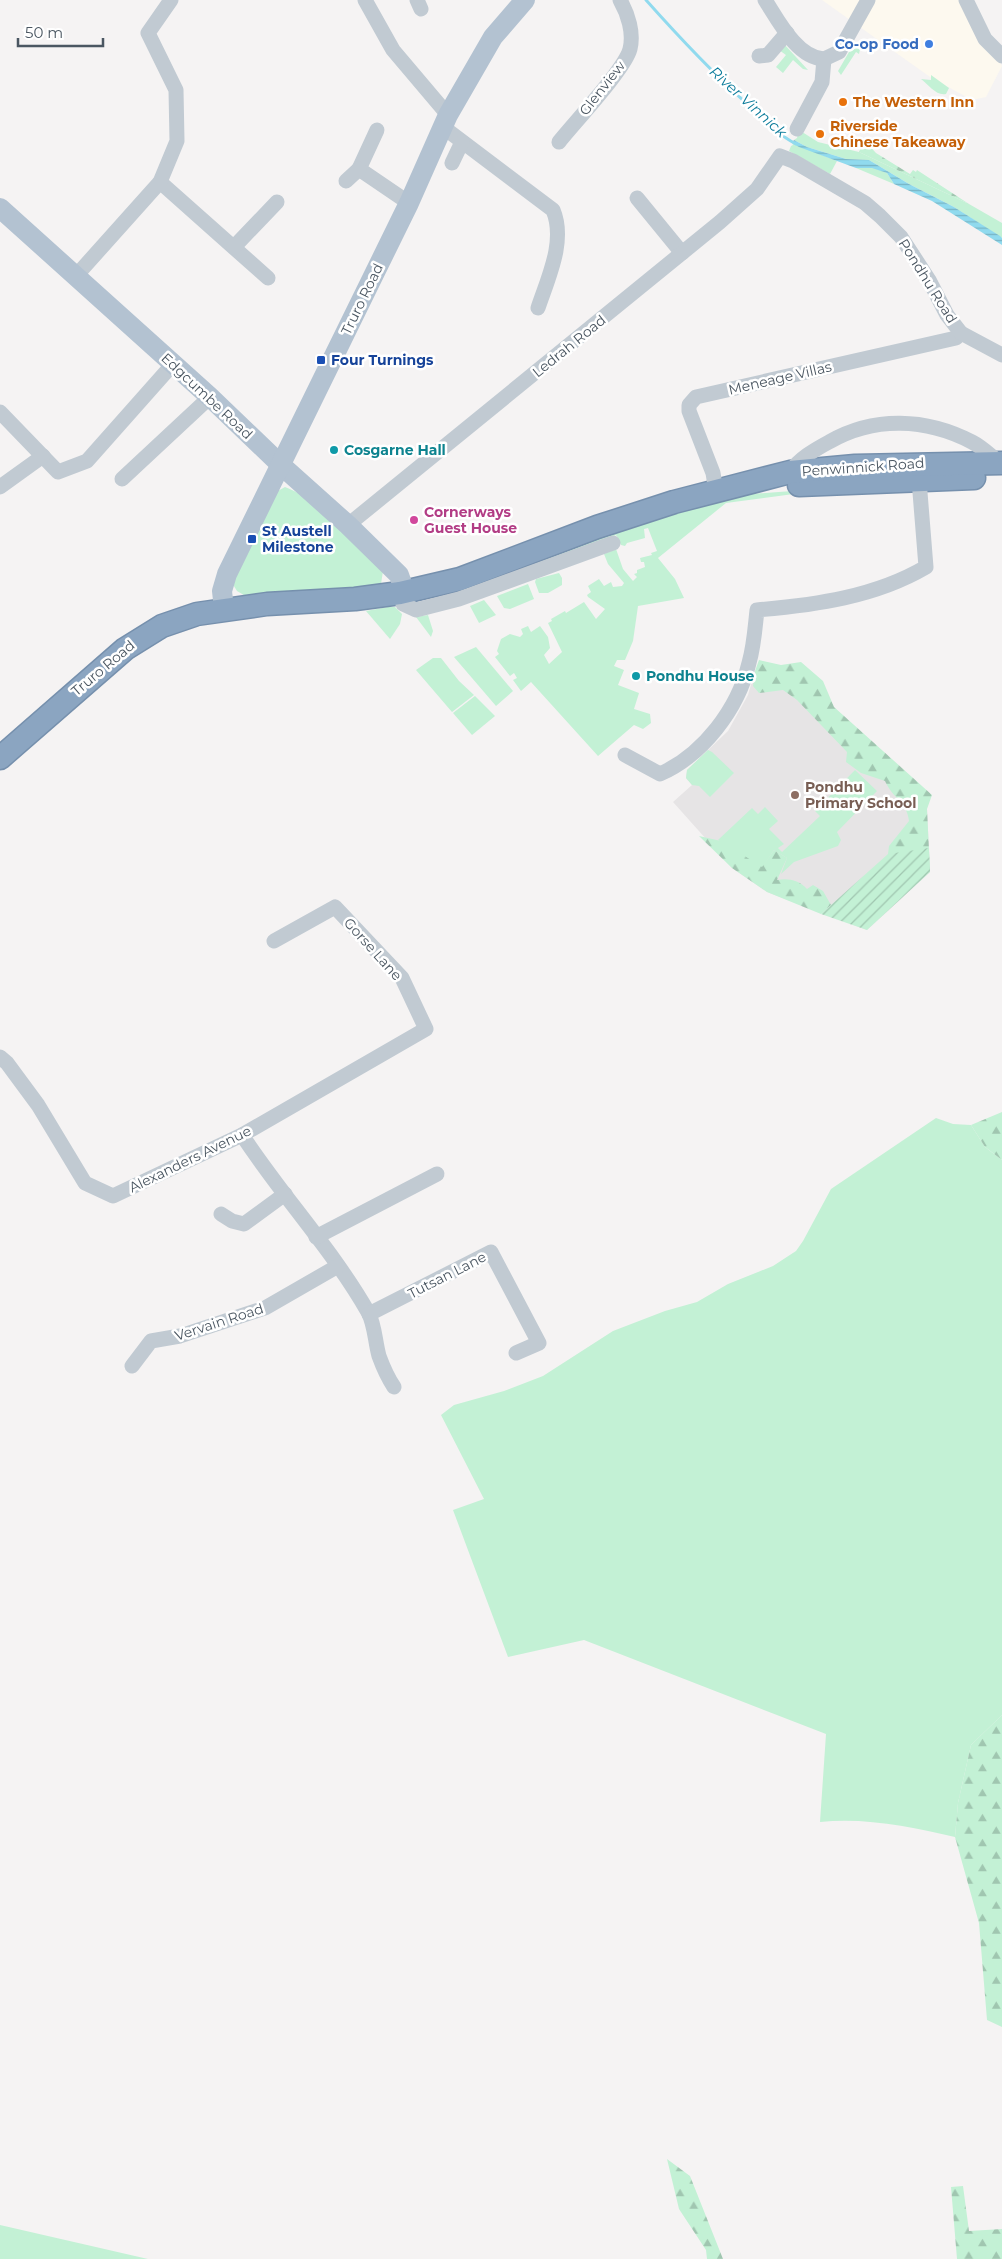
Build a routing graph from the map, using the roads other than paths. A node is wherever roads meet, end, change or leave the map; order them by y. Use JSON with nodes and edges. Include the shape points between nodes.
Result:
{"nodes":[{"id":1,"x":171,"y":0,"type":"edge"},
{"id":2,"x":365,"y":0,"type":"edge"},
{"id":3,"x":526,"y":0,"type":"edge"},
{"id":4,"x":620,"y":0,"type":"edge"},
{"id":5,"x":765,"y":0,"type":"edge"},
{"id":6,"x":868,"y":0,"type":"edge"},
{"id":7,"x":966,"y":0,"type":"edge"},
{"id":8,"x":787,"y":32,"type":"junction"},
{"id":9,"x":759,"y":56,"type":"dead end"},
{"id":10,"x":1002,"y":56,"type":"edge"},
{"id":11,"x":824,"y":59,"type":"junction"},
{"id":12,"x":446,"y":121,"type":"junction"},
{"id":13,"x":797,"y":129,"type":"dead end"},
{"id":14,"x":377,"y":130,"type":"dead end"},
{"id":15,"x":462,"y":142,"type":"junction"},
{"id":16,"x":559,"y":142,"type":"dead end"},
{"id":17,"x":780,"y":156,"type":"joint"},
{"id":18,"x":452,"y":164,"type":"dead end"},
{"id":19,"x":359,"y":169,"type":"junction"},
{"id":20,"x":346,"y":181,"type":"dead end"},
{"id":21,"x":160,"y":182,"type":"junction"},
{"id":22,"x":637,"y":198,"type":"dead end"},
{"id":23,"x":277,"y":202,"type":"dead end"},
{"id":24,"x":409,"y":203,"type":"junction"},
{"id":25,"x":0,"y":208,"type":"edge"},
{"id":26,"x":234,"y":247,"type":"junction"},
{"id":27,"x":682,"y":253,"type":"junction"},
{"id":28,"x":75,"y":277,"type":"junction"},
{"id":29,"x":268,"y":278,"type":"dead end"},
{"id":30,"x":538,"y":308,"type":"dead end"},
{"id":31,"x":962,"y":333,"type":"junction"},
{"id":32,"x":1002,"y":355,"type":"edge"},
{"id":33,"x":173,"y":364,"type":"junction"},
{"id":34,"x":210,"y":397,"type":"junction"},
{"id":35,"x":0,"y":412,"type":"edge"},
{"id":36,"x":43,"y":456,"type":"junction"},
{"id":37,"x":282,"y":466,"type":"junction"},
{"id":38,"x":1001,"y":468,"type":"edge"},
{"id":39,"x":919,"y":471,"type":"junction"},
{"id":40,"x":790,"y":472,"type":"junction"},
{"id":41,"x":122,"y":479,"type":"dead end"},
{"id":42,"x":0,"y":486,"type":"edge"},
{"id":43,"x":721,"y":490,"type":"junction"},
{"id":44,"x":348,"y":525,"type":"junction"},
{"id":45,"x":613,"y":543,"type":"dead end"},
{"id":46,"x":508,"y":572,"type":"junction"},
{"id":47,"x":402,"y":592,"type":"junction"},
{"id":48,"x":267,"y":604,"type":"joint"},
{"id":49,"x":224,"y":609,"type":"junction"},
{"id":50,"x":626,"y":755,"type":"dead end"},
{"id":51,"x":0,"y":758,"type":"edge"},
{"id":52,"x":274,"y":941,"type":"dead end"},
{"id":53,"x":426,"y":1029,"type":"joint"},
{"id":54,"x":0,"y":1057,"type":"edge"},
{"id":55,"x":242,"y":1135,"type":"junction"},
{"id":56,"x":437,"y":1174,"type":"dead end"},
{"id":57,"x":285,"y":1194,"type":"junction"},
{"id":58,"x":222,"y":1214,"type":"dead end"},
{"id":59,"x":316,"y":1237,"type":"junction"},
{"id":60,"x":338,"y":1266,"type":"junction"},
{"id":61,"x":369,"y":1314,"type":"junction"},
{"id":62,"x":516,"y":1353,"type":"dead end"},
{"id":63,"x":132,"y":1366,"type":"dead end"},
{"id":64,"x":394,"y":1387,"type":"dead end"}],
"edges":[{"from":1,"to":21,"type":"street","via":[[148,33],[176,90],[178,141]]},
{"from":2,"to":12,"type":"street","via":[[393,50]]},
{"from":3,"to":12,"type":"main road","name":"Truro Road","via":[[493,37]]},
{"from":4,"to":16,"type":"street","name":"Glenview","via":[[629,24],[628,54]]},
{"from":5,"to":8,"type":"street"},
{"from":6,"to":11,"type":"street","via":[[838,52]]},
{"from":7,"to":10,"type":"street","via":[[985,39]]},
{"from":8,"to":9,"type":"street","via":[[768,55]]},
{"from":8,"to":11,"type":"street","via":[[811,56]]},
{"from":11,"to":13,"type":"street","via":[[822,82]]},
{"from":12,"to":15,"type":"street"},
{"from":12,"to":24,"type":"main road","name":"Truro Road"},
{"from":14,"to":19,"type":"street"},
{"from":15,"to":18,"type":"street"},
{"from":15,"to":30,"type":"street","via":[[553,210],[557,219],[557,244]]},
{"from":17,"to":27,"type":"street","name":"Ledrah Road","via":[[758,189]]},
{"from":17,"to":31,"type":"street","name":"Pondhu Road","via":[[865,203],[880,216],[901,237],[947,315]]},
{"from":19,"to":20,"type":"street"},
{"from":19,"to":24,"type":"street"},
{"from":21,"to":26,"type":"street"},
{"from":21,"to":28,"type":"street"},
{"from":22,"to":27,"type":"street"},
{"from":23,"to":26,"type":"street"},
{"from":24,"to":37,"type":"main road","name":"Truro Road"},
{"from":25,"to":28,"type":"main road","name":"Edgcumbe Road"},
{"from":26,"to":29,"type":"street"},
{"from":27,"to":44,"type":"street","name":"Ledrah Road"},
{"from":28,"to":33,"type":"main road","name":"Edgcumbe Road"},
{"from":31,"to":32,"type":"street","name":"Pondhu Road"},
{"from":31,"to":43,"type":"street","name":"Meneage Villas","via":[[956,338],[696,397],[689,405],[689,411]]},
{"from":33,"to":34,"type":"main road","name":"Edgcumbe Road"},
{"from":33,"to":36,"type":"street","via":[[87,461],[58,472]]},
{"from":34,"to":37,"type":"main road","name":"Edgcumbe Road"},
{"from":34,"to":41,"type":"street"},
{"from":35,"to":36,"type":"street"},
{"from":36,"to":42,"type":"street"},
{"from":37,"to":44,"type":"main road","name":"Edgcumbe Road"},
{"from":37,"to":49,"type":"main road","name":"Truro Road","via":[[227,574],[222,591]]},
{"from":38,"to":39,"type":"highway","name":"Penwinnick Road"},
{"from":38,"to":40,"type":"street","via":[[974,443],[951,433],[914,423],[889,422],[861,427],[837,437],[816,449]]},
{"from":39,"to":40,"type":"highway","name":"Penwinnick Road","via":[[855,466]]},
{"from":39,"to":43,"type":"highway","name":"Penwinnick Road"},
{"from":39,"to":50,"type":"street","via":[[926,567],[855,596],[757,610],[753,648],[741,686],[722,721],[690,757],[660,774]]},
{"from":40,"to":43,"type":"highway","name":"Penwinnick Road"},
{"from":43,"to":46,"type":"highway","name":"Penwinnick Road","via":[[606,524]]},
{"from":44,"to":47,"type":"main road","name":"Edgcumbe Road","via":[[399,575]]},
{"from":45,"to":46,"type":"street","name":"Penwinnick Road"},
{"from":46,"to":47,"type":"highway","name":"Penwinnick Road"},
{"from":47,"to":48,"type":"highway","name":"Penwinnick Road"},
{"from":48,"to":49,"type":"highway","name":"Truro Road"},
{"from":49,"to":51,"type":"highway","name":"Truro Road","via":[[180,618],[144,635],[89,678]]},
{"from":52,"to":53,"type":"street","name":"Gorse Lane","via":[[335,908],[402,978]]},
{"from":53,"to":55,"type":"street","name":"Alexanders Avenue"},
{"from":54,"to":55,"type":"street","name":"Alexanders Avenue","via":[[38,1105],[85,1184],[113,1196]]},
{"from":55,"to":57,"type":"street"},
{"from":56,"to":59,"type":"street"},
{"from":57,"to":58,"type":"street","via":[[244,1224]]},
{"from":57,"to":59,"type":"street"},
{"from":59,"to":60,"type":"street"},
{"from":60,"to":61,"type":"street"},
{"from":60,"to":63,"type":"street","name":"Vervain Road","via":[[265,1308],[180,1336],[151,1341]]},
{"from":61,"to":62,"type":"street","name":"Tutsan Lane","via":[[491,1252],[539,1342]]},
{"from":61,"to":64,"type":"street","via":[[379,1357]]}]}
